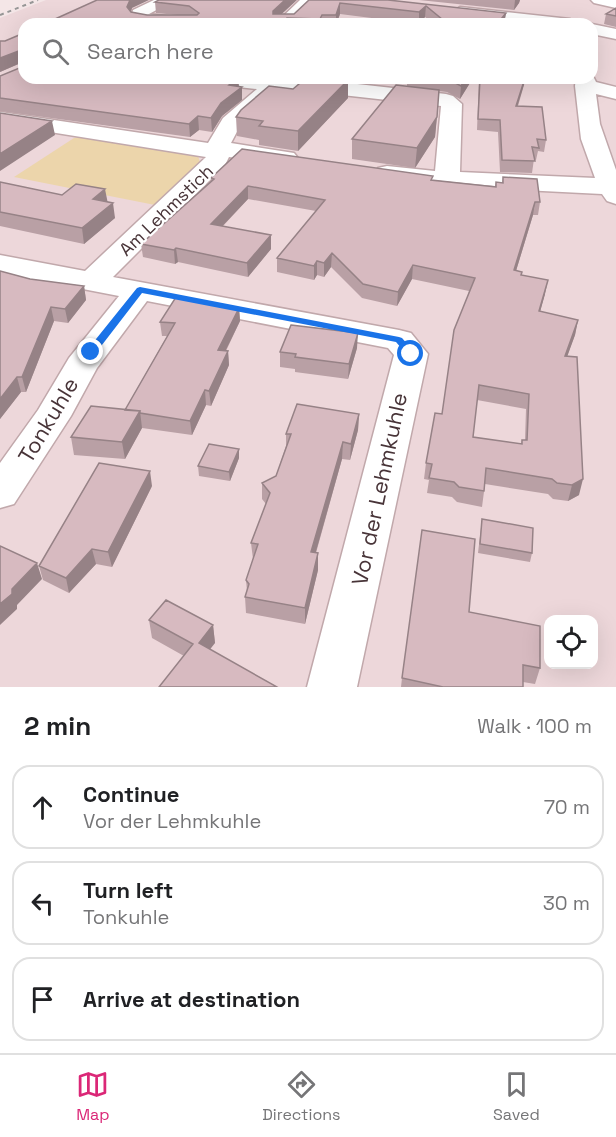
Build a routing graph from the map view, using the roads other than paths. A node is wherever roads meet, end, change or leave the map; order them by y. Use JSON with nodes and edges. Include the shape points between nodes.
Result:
{"nodes":[{"id":1,"x":167,"y":0,"type":"edge"},
{"id":2,"x":309,"y":0,"type":"edge"},
{"id":3,"x":599,"y":0,"type":"edge"},
{"id":4,"x":616,"y":3,"type":"edge"},
{"id":5,"x":566,"y":6,"type":"dead end"},
{"id":6,"x":444,"y":10,"type":"edge"},
{"id":7,"x":140,"y":18,"type":"edge"},
{"id":8,"x":290,"y":18,"type":"edge"},
{"id":9,"x":517,"y":18,"type":"edge"},
{"id":10,"x":569,"y":18,"type":"edge"},
{"id":11,"x":598,"y":30,"type":"edge"},
{"id":12,"x":616,"y":34,"type":"edge"},
{"id":13,"x":267,"y":84,"type":"edge"},
{"id":14,"x":304,"y":84,"type":"edge"},
{"id":15,"x":441,"y":84,"type":"edge"},
{"id":16,"x":453,"y":84,"type":"edge"},
{"id":17,"x":586,"y":84,"type":"edge"},
{"id":18,"x":591,"y":84,"type":"edge"},
{"id":19,"x":616,"y":93,"type":"edge"},
{"id":20,"x":442,"y":100,"type":"junction"},
{"id":21,"x":0,"y":118,"type":"edge"},
{"id":22,"x":219,"y":150,"type":"junction"},
{"id":23,"x":310,"y":161,"type":"edge"},
{"id":24,"x":366,"y":170,"type":"edge"},
{"id":25,"x":447,"y":179,"type":"junction"},
{"id":26,"x":614,"y":190,"type":"edge"},
{"id":27,"x":0,"y":264,"type":"edge"},
{"id":28,"x":91,"y":282,"type":"junction"},
{"id":29,"x":140,"y":290,"type":"junction"},
{"id":30,"x":0,"y":493,"type":"edge"},
{"id":31,"x":332,"y":687,"type":"edge"}],
"edges":[{"from":1,"to":7,"type":"street","via":[[140,13]]},
{"from":2,"to":8,"type":"street"},
{"from":3,"to":4,"type":"street"},
{"from":5,"to":10,"type":"street"},
{"from":6,"to":9,"type":"street"},
{"from":11,"to":12,"type":"street"},
{"from":13,"to":22,"type":"street","name":"Am Lehmstich","via":[[270,90],[231,123]]},
{"from":14,"to":20,"type":"street"},
{"from":15,"to":20,"type":"street"},
{"from":16,"to":20,"type":"street","via":[[452,96]]},
{"from":17,"to":26,"type":"street","via":[[597,158]]},
{"from":18,"to":19,"type":"street"},
{"from":20,"to":25,"type":"street","via":[[452,104]]},
{"from":21,"to":22,"type":"street"},
{"from":22,"to":23,"type":"street"},
{"from":22,"to":28,"type":"street","name":"Am Lehmstich","via":[[217,160]]},
{"from":24,"to":25,"type":"street"},
{"from":25,"to":26,"type":"street","via":[[526,181]]},
{"from":27,"to":28,"type":"street","name":"Vor der Lehmkuhle"},
{"from":28,"to":29,"type":"street","name":"Vor der Lehmkuhle"},
{"from":29,"to":30,"type":"street","name":"Tonkuhle","via":[[81,365],[53,416]]},
{"from":29,"to":31,"type":"street","name":"Vor der Lehmkuhle","via":[[399,340],[411,354],[393,416],[351,619]]}]}
